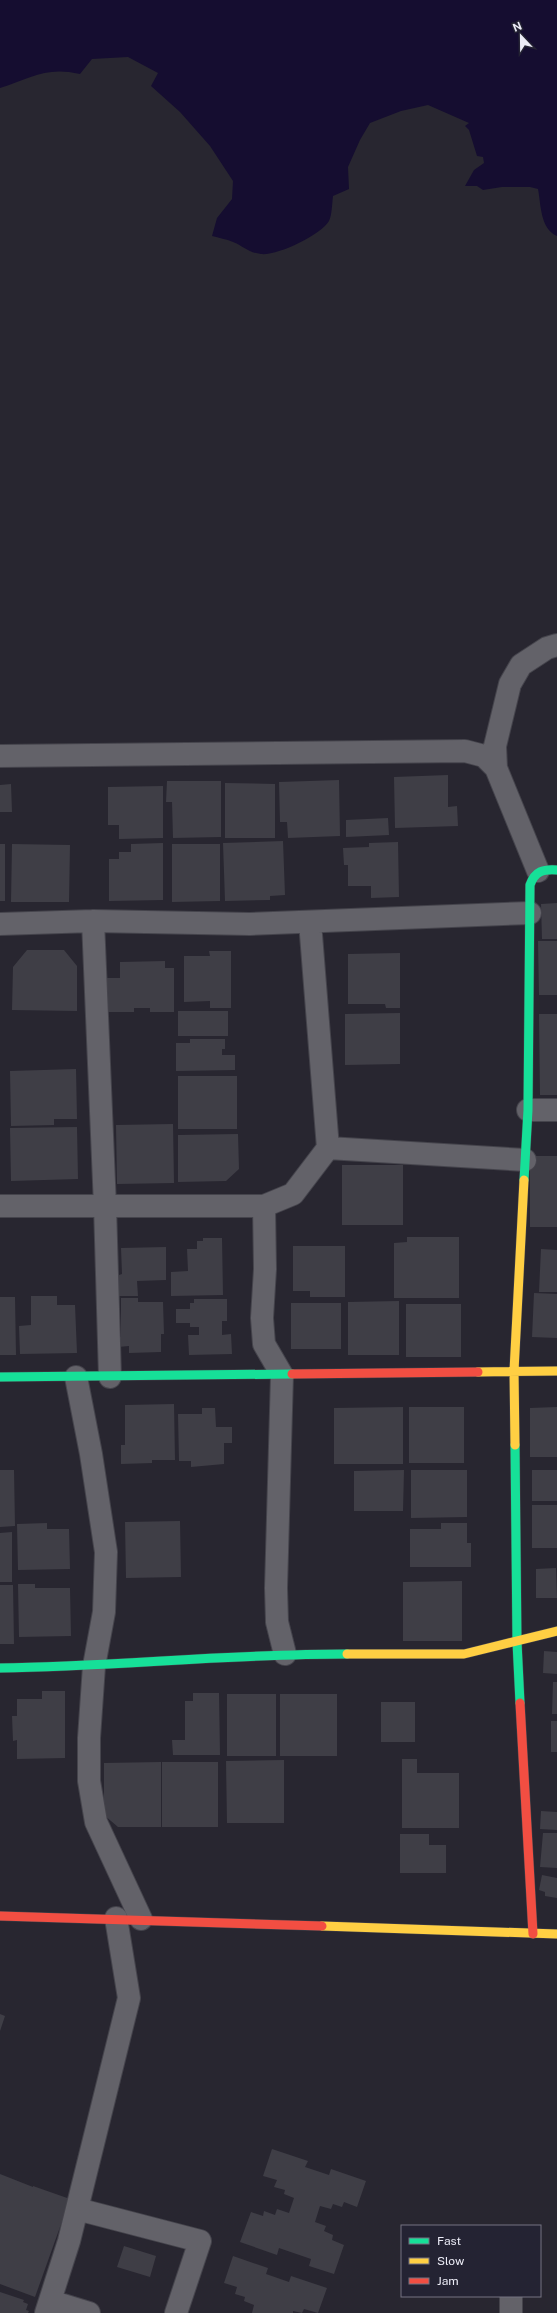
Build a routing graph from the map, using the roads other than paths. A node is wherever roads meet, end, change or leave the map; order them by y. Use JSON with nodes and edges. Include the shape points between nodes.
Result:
{"nodes":[{"id":1,"x":557,"y":645,"type":"edge"},
{"id":2,"x":0,"y":756,"type":"edge"},
{"id":3,"x":496,"y":768,"type":"junction"},
{"id":4,"x":547,"y":871,"type":"edge"},
{"id":5,"x":530,"y":913,"type":"junction"},
{"id":6,"x":93,"y":921,"type":"junction"},
{"id":7,"x":310,"y":922,"type":"junction"},
{"id":8,"x":0,"y":924,"type":"edge"},
{"id":9,"x":528,"y":1110,"type":"junction"},
{"id":10,"x":557,"y":1110,"type":"edge"},
{"id":11,"x":328,"y":1148,"type":"junction"},
{"id":12,"x":525,"y":1160,"type":"junction"},
{"id":13,"x":0,"y":1206,"type":"edge"},
{"id":14,"x":105,"y":1206,"type":"junction"},
{"id":15,"x":264,"y":1206,"type":"junction"},
{"id":16,"x":514,"y":1371,"type":"junction"},
{"id":17,"x":557,"y":1371,"type":"edge"},
{"id":18,"x":282,"y":1375,"type":"junction"},
{"id":19,"x":0,"y":1377,"type":"edge"},
{"id":20,"x":76,"y":1377,"type":"junction"},
{"id":21,"x":110,"y":1377,"type":"junction"},
{"id":22,"x":557,"y":1631,"type":"edge"},
{"id":23,"x":517,"y":1642,"type":"junction"},
{"id":24,"x":285,"y":1654,"type":"junction"},
{"id":25,"x":94,"y":1666,"type":"junction"},
{"id":26,"x":0,"y":1668,"type":"edge"},
{"id":27,"x":0,"y":1916,"type":"edge"},
{"id":28,"x":116,"y":1918,"type":"junction"},
{"id":29,"x":142,"y":1919,"type":"junction"},
{"id":30,"x":533,"y":1934,"type":"junction"},
{"id":31,"x":557,"y":1934,"type":"edge"},
{"id":32,"x":77,"y":2209,"type":"junction"},
{"id":33,"x":512,"y":2297,"type":"edge"},
{"id":34,"x":48,"y":2307,"type":"edge"},
{"id":35,"x":89,"y":2313,"type":"edge"},
{"id":36,"x":176,"y":2313,"type":"edge"},
{"id":37,"x":511,"y":2313,"type":"edge"}],
"edges":[{"from":1,"to":3,"type":"street","via":[[547,648],[521,665],[510,684],[495,746]]},
{"from":2,"to":3,"type":"street","via":[[465,751],[484,756]]},
{"from":3,"to":4,"type":"street"},
{"from":4,"to":5,"type":"street","via":[[533,876],[530,885]]},
{"from":5,"to":7,"type":"street"},
{"from":5,"to":9,"type":"street"},
{"from":6,"to":7,"type":"street","via":[[250,924]]},
{"from":6,"to":8,"type":"street"},
{"from":6,"to":14,"type":"street"},
{"from":7,"to":11,"type":"street"},
{"from":9,"to":10,"type":"street"},
{"from":9,"to":12,"type":"street"},
{"from":11,"to":12,"type":"street"},
{"from":11,"to":15,"type":"street","via":[[293,1194]]},
{"from":12,"to":16,"type":"street"},
{"from":13,"to":14,"type":"street"},
{"from":14,"to":15,"type":"street"},
{"from":14,"to":21,"type":"street"},
{"from":15,"to":18,"type":"street","via":[[264,1344]]},
{"from":16,"to":17,"type":"street"},
{"from":16,"to":18,"type":"street"},
{"from":16,"to":23,"type":"street"},
{"from":18,"to":21,"type":"street"},
{"from":18,"to":24,"type":"street","via":[[276,1622]]},
{"from":19,"to":20,"type":"street"},
{"from":20,"to":21,"type":"street"},
{"from":20,"to":25,"type":"street","via":[[106,1552],[104,1612]]},
{"from":22,"to":23,"type":"street"},
{"from":23,"to":24,"type":"street","via":[[464,1654]]},
{"from":23,"to":30,"type":"street"},
{"from":24,"to":25,"type":"street"},
{"from":25,"to":26,"type":"street"},
{"from":25,"to":29,"type":"street","via":[[89,1738],[92,1804],[96,1822]]},
{"from":27,"to":28,"type":"street"},
{"from":28,"to":29,"type":"street"},
{"from":28,"to":32,"type":"street","via":[[129,1998]]},
{"from":29,"to":30,"type":"street"},
{"from":30,"to":31,"type":"street"},
{"from":32,"to":34,"type":"street"},
{"from":32,"to":36,"type":"street","via":[[200,2241]]},
{"from":33,"to":37,"type":"street"},
{"from":34,"to":35,"type":"street"}]}
